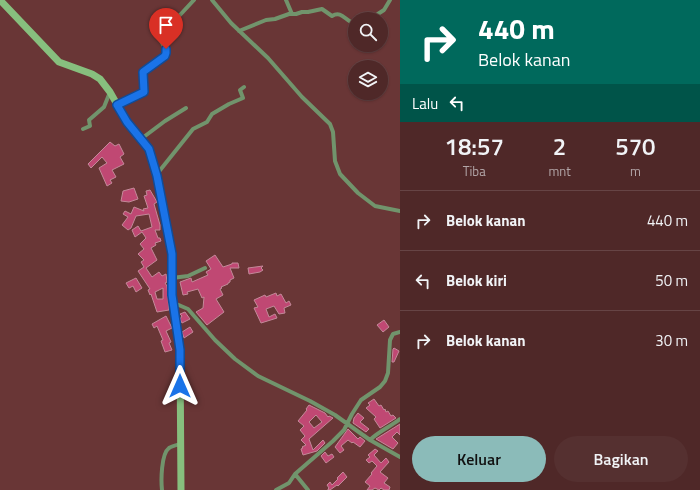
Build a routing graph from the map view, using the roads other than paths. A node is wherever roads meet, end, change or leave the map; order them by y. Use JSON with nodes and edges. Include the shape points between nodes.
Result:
{"nodes":[{"id":1,"x":0,"y":0,"type":"edge"},
{"id":2,"x":194,"y":0,"type":"edge"},
{"id":3,"x":212,"y":0,"type":"edge"},
{"id":4,"x":286,"y":0,"type":"edge"},
{"id":5,"x":390,"y":0,"type":"edge"},
{"id":6,"x":381,"y":12,"type":"edge"},
{"id":7,"x":292,"y":14,"type":"junction"},
{"id":8,"x":348,"y":19,"type":"edge"},
{"id":9,"x":239,"y":31,"type":"junction"},
{"id":10,"x":244,"y":88,"type":"dead end"},
{"id":11,"x":110,"y":92,"type":"junction"},
{"id":12,"x":117,"y":105,"type":"junction"},
{"id":13,"x":186,"y":108,"type":"dead end"},
{"id":14,"x":83,"y":129,"type":"dead end"},
{"id":15,"x":141,"y":139,"type":"junction"},
{"id":16,"x":157,"y":174,"type":"junction"},
{"id":17,"x":400,"y":212,"type":"edge"},
{"id":18,"x":205,"y":268,"type":"dead end"},
{"id":19,"x":172,"y":278,"type":"junction"},
{"id":20,"x":174,"y":303,"type":"junction"},
{"id":21,"x":400,"y":332,"type":"edge"},
{"id":22,"x":400,"y":419,"type":"edge"},
{"id":23,"x":347,"y":424,"type":"junction"},
{"id":24,"x":370,"y":440,"type":"junction"},
{"id":25,"x":182,"y":444,"type":"junction"},
{"id":26,"x":400,"y":457,"type":"edge"},
{"id":27,"x":295,"y":474,"type":"junction"},
{"id":28,"x":162,"y":490,"type":"edge"},
{"id":29,"x":181,"y":490,"type":"edge"},
{"id":30,"x":276,"y":490,"type":"edge"},
{"id":31,"x":308,"y":490,"type":"edge"}],
"edges":[{"from":1,"to":11,"type":"street","via":[[59,62],[92,74],[100,79]]},
{"from":2,"to":12,"type":"street","via":[[180,15],[153,27],[166,49],[166,55],[143,72],[144,92]]},
{"from":3,"to":9,"type":"street"},
{"from":4,"to":7,"type":"street"},
{"from":5,"to":6,"type":"street"},
{"from":7,"to":8,"type":"street","via":[[323,9],[331,16],[338,13]]},
{"from":7,"to":9,"type":"street","via":[[266,20]]},
{"from":9,"to":17,"type":"street","via":[[330,124],[335,161],[340,174],[375,206]]},
{"from":10,"to":16,"type":"street","via":[[240,90],[243,98],[212,114],[207,122],[194,128]]},
{"from":11,"to":12,"type":"street"},
{"from":11,"to":14,"type":"street","via":[[104,107],[89,120],[90,126]]},
{"from":12,"to":15,"type":"street"},
{"from":13,"to":15,"type":"street"},
{"from":15,"to":16,"type":"street","via":[[149,149]]},
{"from":16,"to":19,"type":"street","via":[[172,254]]},
{"from":18,"to":19,"type":"street","via":[[188,276]]},
{"from":19,"to":20,"type":"street"},
{"from":20,"to":23,"type":"street","via":[[188,309],[215,340],[248,369],[310,401]]},
{"from":20,"to":25,"type":"street","via":[[180,350]]},
{"from":21,"to":23,"type":"street","via":[[393,334],[390,340],[388,373],[385,381],[362,400]]},
{"from":22,"to":24,"type":"street"},
{"from":23,"to":24,"type":"street"},
{"from":23,"to":27,"type":"street","via":[[333,441]]},
{"from":24,"to":26,"type":"street"},
{"from":25,"to":28,"type":"street","via":[[166,451],[161,476]]},
{"from":25,"to":29,"type":"street"},
{"from":27,"to":30,"type":"street","via":[[289,483]]},
{"from":27,"to":31,"type":"street"}]}
